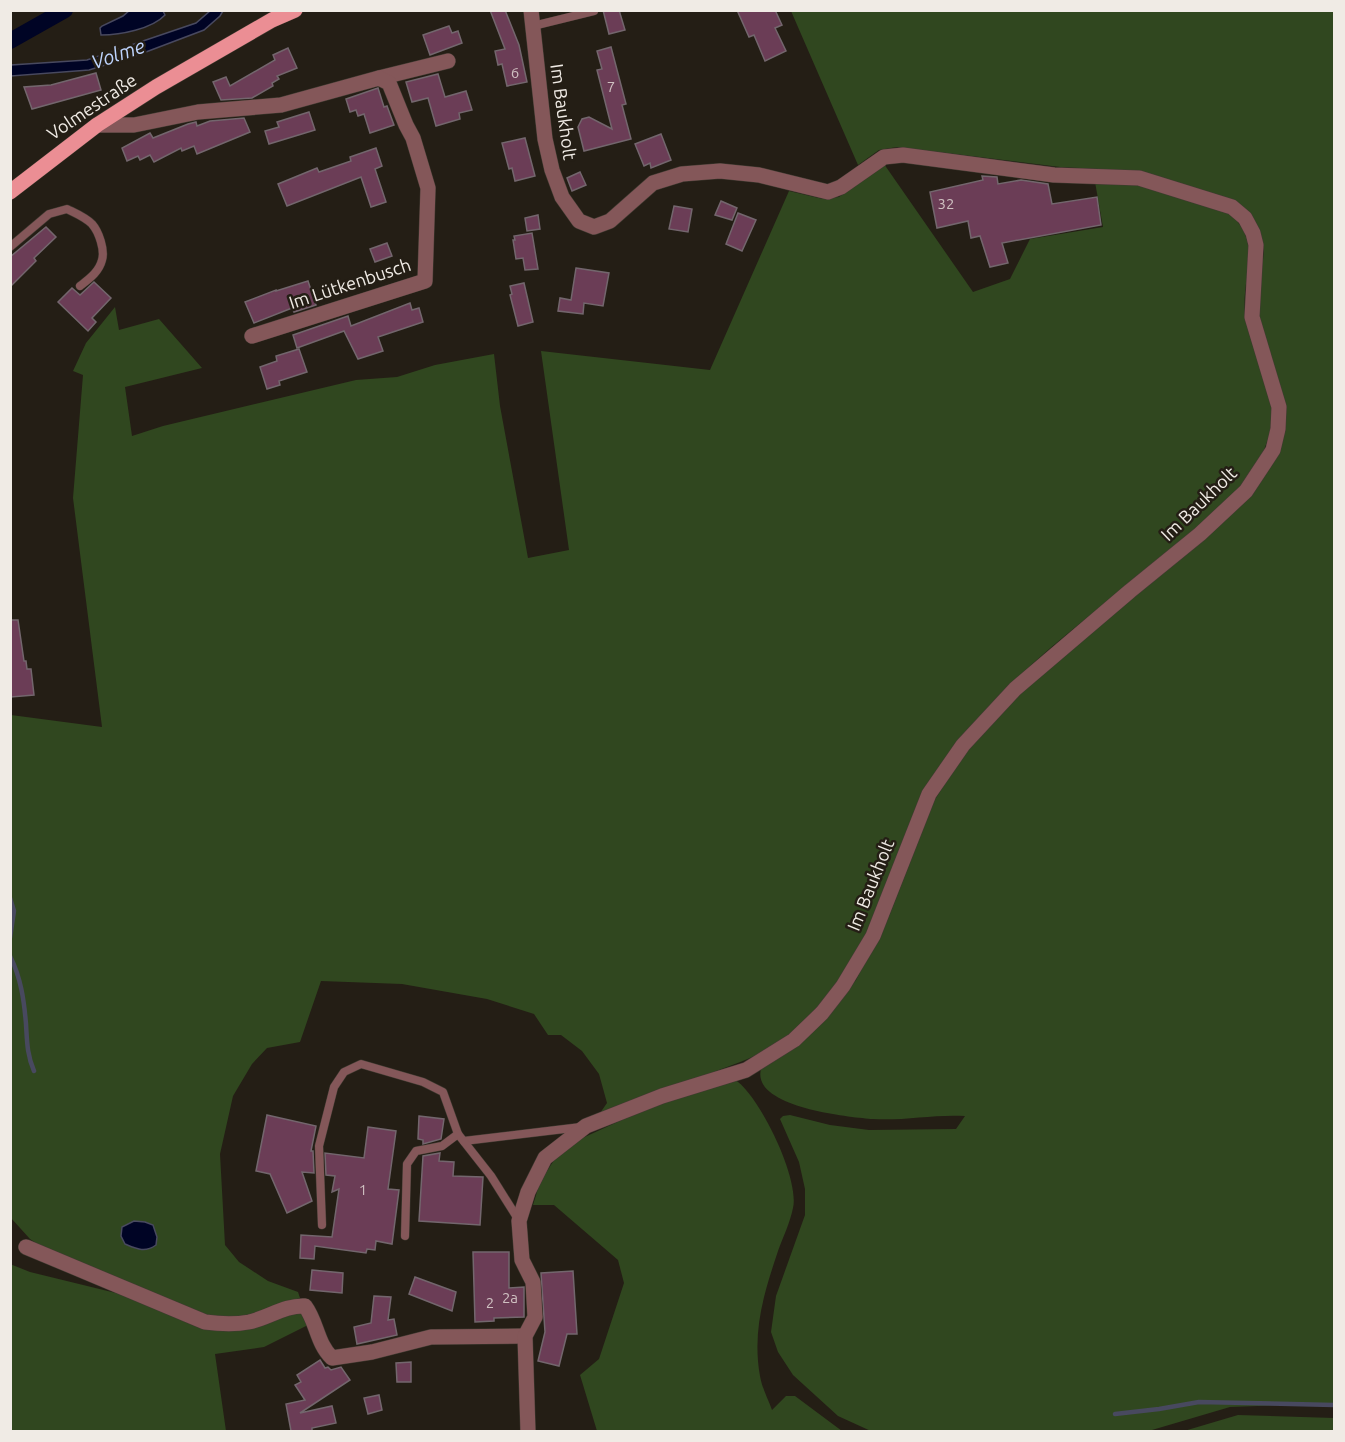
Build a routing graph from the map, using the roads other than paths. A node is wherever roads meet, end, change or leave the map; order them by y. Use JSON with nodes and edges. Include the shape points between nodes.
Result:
{"nodes":[{"id":1,"x":295,"y":10,"type":"edge"},
{"id":2,"x":531,"y":10,"type":"edge"},
{"id":3,"x":594,"y":11,"type":"edge"},
{"id":4,"x":533,"y":26,"type":"junction"},
{"id":5,"x":448,"y":61,"type":"dead end"},
{"id":6,"x":379,"y":78,"type":"junction"},
{"id":7,"x":97,"y":125,"type":"junction"},
{"id":8,"x":10,"y":192,"type":"edge"},
{"id":9,"x":10,"y":247,"type":"edge"},
{"id":10,"x":80,"y":286,"type":"dead end"},
{"id":11,"x":252,"y":336,"type":"dead end"},
{"id":12,"x":586,"y":1126,"type":"junction"},
{"id":13,"x":461,"y":1138,"type":"junction"},
{"id":14,"x":519,"y":1221,"type":"junction"},
{"id":15,"x":322,"y":1225,"type":"dead end"},
{"id":16,"x":405,"y":1236,"type":"dead end"},
{"id":17,"x":26,"y":1247,"type":"dead end"},
{"id":18,"x":525,"y":1336,"type":"junction"},
{"id":19,"x":528,"y":1431,"type":"edge"}],
"edges":[{"from":1,"to":7,"type":"main road","name":"Volmestraße","via":[[156,87]]},
{"from":2,"to":4,"type":"street","name":"Im Baukholt"},
{"from":3,"to":4,"type":"lane"},
{"from":4,"to":12,"type":"street","name":"Im Baukholt","via":[[552,170],[562,197],[579,221],[594,227],[610,221],[653,183],[682,174],[720,171],[759,175],[828,192],[884,157],[903,155],[1054,175],[1139,178],[1232,207],[1245,219],[1256,245],[1252,316],[1279,407],[1274,450],[1246,491],[1015,689],[963,745],[929,794],[873,936],[822,1012],[794,1040],[746,1070],[662,1096]]},
{"from":5,"to":6,"type":"street"},
{"from":6,"to":7,"type":"street","via":[[281,105],[198,112],[134,125]]},
{"from":6,"to":11,"type":"street","name":"Im Lütkenbusch","via":[[389,83],[413,138],[428,188],[425,281]]},
{"from":7,"to":8,"type":"main road","name":"Volmestraße"},
{"from":9,"to":10,"type":"lane","via":[[49,214],[67,209],[80,215],[92,224],[101,243],[103,260],[94,275]]},
{"from":12,"to":13,"type":"lane"},
{"from":12,"to":14,"type":"street","name":"Im Baukholt","via":[[545,1158]]},
{"from":13,"to":14,"type":"lane"},
{"from":13,"to":15,"type":"lane","via":[[443,1092],[423,1082],[361,1064],[344,1072],[334,1087],[319,1146]]},
{"from":13,"to":16,"type":"lane","via":[[416,1150],[406,1164]]},
{"from":14,"to":18,"type":"street","name":"Im Baukholt","via":[[522,1260],[533,1282],[535,1317]]},
{"from":17,"to":18,"type":"street","via":[[205,1322],[250,1322],[305,1306],[324,1350],[332,1358],[372,1353],[431,1337]]},
{"from":18,"to":19,"type":"street"}]}
